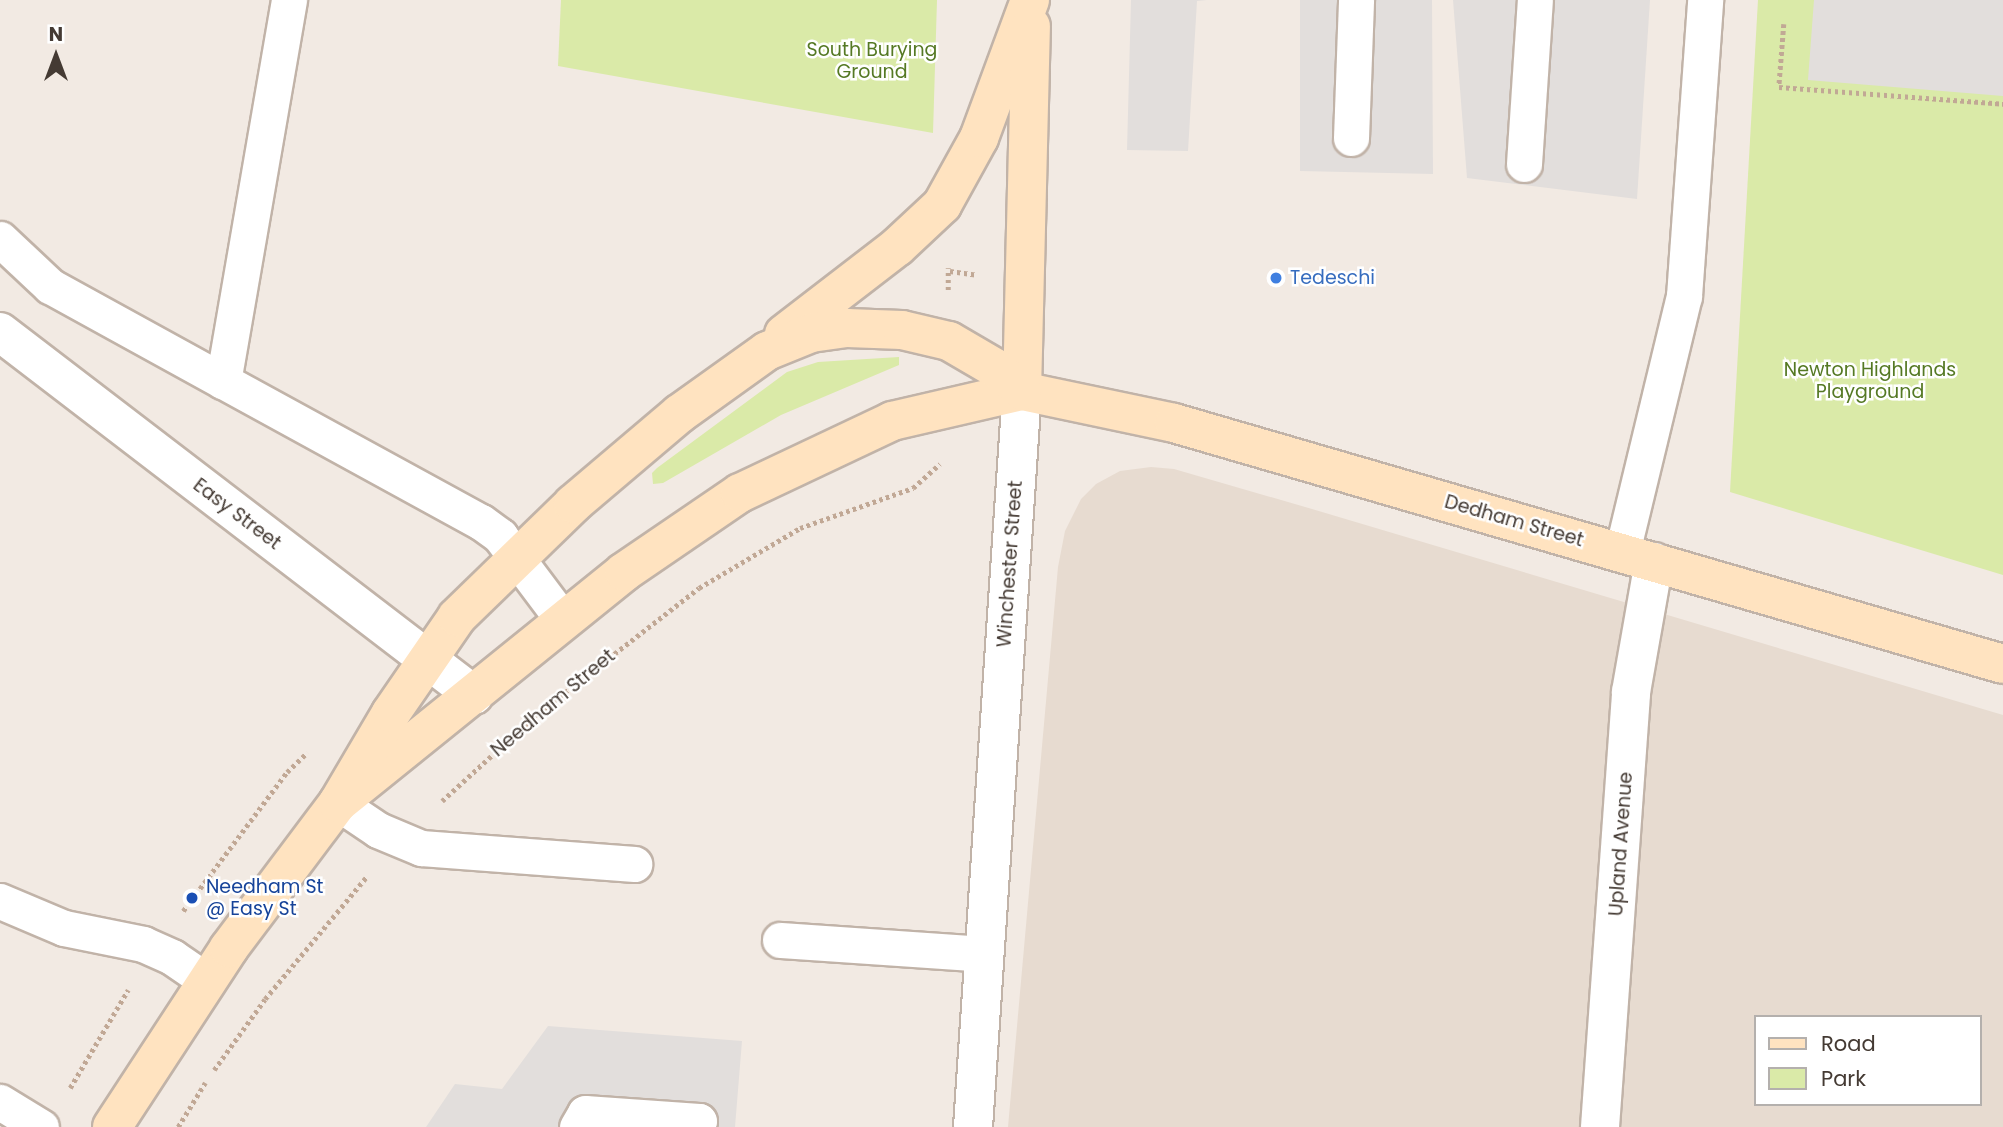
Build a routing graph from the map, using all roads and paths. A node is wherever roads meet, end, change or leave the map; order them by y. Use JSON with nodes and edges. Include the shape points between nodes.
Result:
{"nodes":[{"id":1,"x":289,"y":0,"type":"edge"},
{"id":2,"x":1030,"y":0,"type":"edge"},
{"id":3,"x":1356,"y":0,"type":"edge"},
{"id":4,"x":1535,"y":0,"type":"edge"},
{"id":5,"x":1705,"y":0,"type":"edge"},
{"id":6,"x":1784,"y":24,"type":"dead end"},
{"id":7,"x":2003,"y":104,"type":"edge"},
{"id":8,"x":1351,"y":138,"type":"dead end"},
{"id":9,"x":1524,"y":164,"type":"dead end"},
{"id":10,"x":0,"y":239,"type":"edge"},
{"id":11,"x":950,"y":271,"type":"dead end"},
{"id":12,"x":979,"y":275,"type":"dead end"},
{"id":13,"x":0,"y":332,"type":"edge"},
{"id":14,"x":744,"y":364,"type":"junction"},
{"id":15,"x":223,"y":381,"type":"junction"},
{"id":16,"x":1023,"y":391,"type":"junction"},
{"id":17,"x":943,"y":461,"type":"dead end"},
{"id":18,"x":1638,"y":557,"type":"junction"},
{"id":19,"x":514,"y":558,"type":"junction"},
{"id":20,"x":563,"y":620,"type":"junction"},
{"id":21,"x":426,"y":659,"type":"junction"},
{"id":22,"x":2003,"y":664,"type":"edge"},
{"id":23,"x":474,"y":695,"type":"junction"},
{"id":24,"x":287,"y":772,"type":"dead end"},
{"id":25,"x":338,"y":803,"type":"junction"},
{"id":26,"x":401,"y":841,"type":"junction"},
{"id":27,"x":634,"y":864,"type":"dead end"},
{"id":28,"x":0,"y":901,"type":"edge"},
{"id":29,"x":780,"y":940,"type":"dead end"},
{"id":30,"x":156,"y":950,"type":"junction"},
{"id":31,"x":985,"y":954,"type":"junction"},
{"id":32,"x":206,"y":981,"type":"junction"},
{"id":33,"x":64,"y":1098,"type":"dead end"},
{"id":34,"x":0,"y":1102,"type":"edge"},
{"id":35,"x":41,"y":1127,"type":"edge"},
{"id":36,"x":111,"y":1127,"type":"edge"},
{"id":37,"x":178,"y":1127,"type":"edge"},
{"id":38,"x":577,"y":1127,"type":"edge"},
{"id":39,"x":696,"y":1127,"type":"edge"},
{"id":40,"x":973,"y":1127,"type":"edge"},
{"id":41,"x":1600,"y":1127,"type":"edge"}],
"edges":[{"from":1,"to":15,"type":"lane"},
{"from":2,"to":14,"type":"main road","via":[[979,138],[942,205],[897,247]]},
{"from":2,"to":16,"type":"main road","name":"Winchester Street"},
{"from":3,"to":8,"type":"lane"},
{"from":4,"to":9,"type":"lane"},
{"from":5,"to":18,"type":"lane","via":[[1684,296]]},
{"from":6,"to":7,"type":"path","via":[[1779,87]]},
{"from":10,"to":15,"type":"lane","via":[[50,286]]},
{"from":11,"to":12,"type":"path"},
{"from":13,"to":21,"type":"street","name":"Easy Street"},
{"from":14,"to":16,"type":"main road","via":[[792,339],[822,330],[902,330],[966,349]]},
{"from":14,"to":19,"type":"main road","via":[[617,465]]},
{"from":15,"to":19,"type":"lane","via":[[466,512],[499,536]]},
{"from":16,"to":18,"type":"main road","name":"Dedham Street","via":[[1174,423]]},
{"from":16,"to":20,"type":"main road","via":[[916,413],[808,457],[687,525]]},
{"from":16,"to":31,"type":"street","name":"Winchester Street"},
{"from":17,"to":26,"type":"path","name":"Needham Street","via":[[913,488],[800,528],[699,588],[537,714]]},
{"from":18,"to":22,"type":"main road","name":"Dedham Street"},
{"from":18,"to":41,"type":"street","name":"Upland Avenue"},
{"from":19,"to":20,"type":"lane"},
{"from":19,"to":21,"type":"main road","via":[[457,617]]},
{"from":20,"to":23,"type":"main road"},
{"from":21,"to":23,"type":"street","name":"Easy Street"},
{"from":21,"to":25,"type":"main road"},
{"from":23,"to":25,"type":"main road"},
{"from":24,"to":30,"type":"path"},
{"from":25,"to":26,"type":"lane"},
{"from":25,"to":32,"type":"main road"},
{"from":26,"to":27,"type":"lane","via":[[446,852]]},
{"from":26,"to":37,"type":"path","name":"Needham Street","via":[[333,914],[265,999]]},
{"from":28,"to":30,"type":"lane","via":[[64,928]]},
{"from":29,"to":31,"type":"lane"},
{"from":30,"to":32,"type":"lane"},
{"from":30,"to":33,"type":"path"},
{"from":31,"to":40,"type":"street","name":"Winchester Street"},
{"from":32,"to":36,"type":"main road"},
{"from":34,"to":35,"type":"lane"},
{"from":38,"to":39,"type":"lane","via":[[585,1113],[699,1121]]}]}
